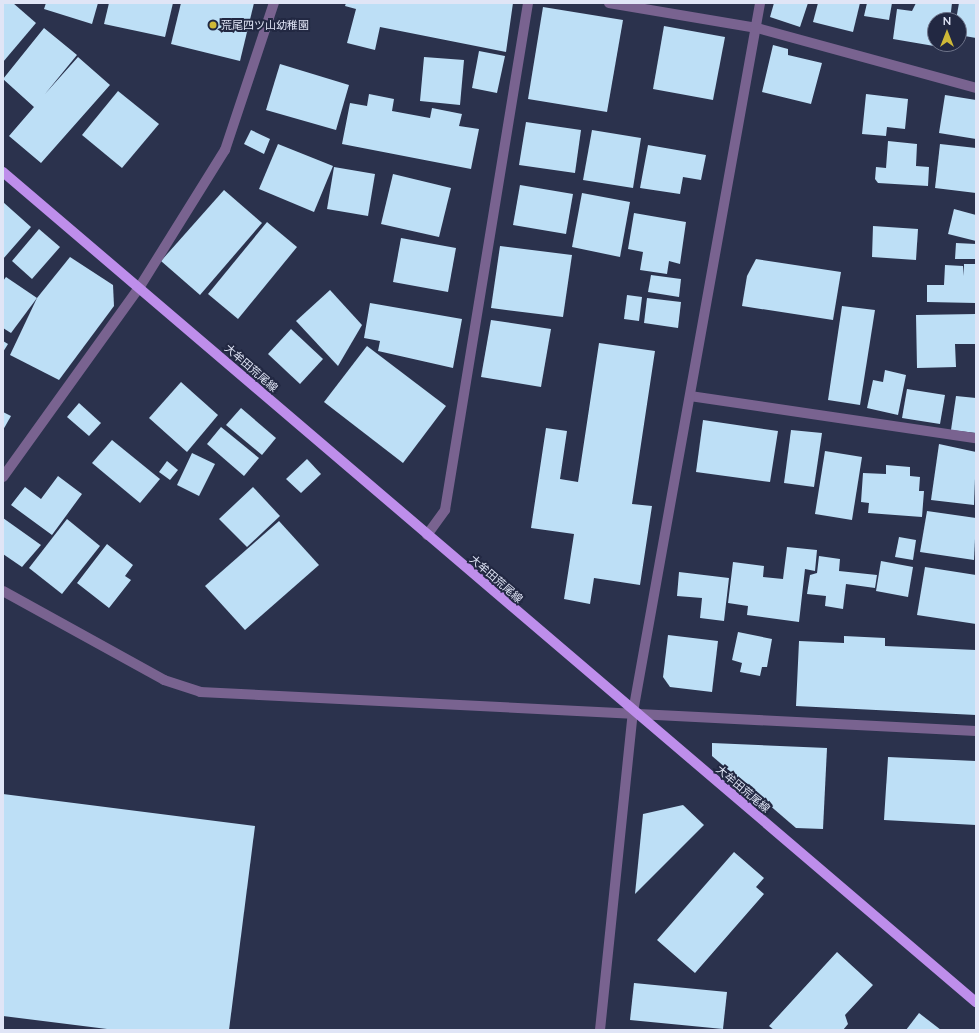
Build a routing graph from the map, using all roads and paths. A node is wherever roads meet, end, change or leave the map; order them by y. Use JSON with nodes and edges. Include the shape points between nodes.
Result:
{"nodes":[{"id":1,"x":274,"y":3,"type":"edge"},
{"id":2,"x":528,"y":3,"type":"edge"},
{"id":3,"x":609,"y":3,"type":"edge"},
{"id":4,"x":760,"y":3,"type":"edge"},
{"id":5,"x":757,"y":28,"type":"junction"},
{"id":6,"x":976,"y":88,"type":"edge"},
{"id":7,"x":3,"y":172,"type":"edge"},
{"id":8,"x":139,"y":288,"type":"junction"},
{"id":9,"x":690,"y":396,"type":"junction"},
{"id":10,"x":976,"y":438,"type":"edge"},
{"id":11,"x":3,"y":477,"type":"edge"},
{"id":12,"x":427,"y":535,"type":"junction"},
{"id":13,"x":3,"y":591,"type":"edge"},
{"id":14,"x":633,"y":712,"type":"junction"},
{"id":15,"x":976,"y":731,"type":"edge"},
{"id":16,"x":976,"y":1002,"type":"edge"},
{"id":17,"x":600,"y":1030,"type":"edge"}],
"edges":[{"from":1,"to":8,"type":"street","via":[[225,150]]},
{"from":2,"to":12,"type":"street","via":[[445,510]]},
{"from":3,"to":5,"type":"street"},
{"from":4,"to":5,"type":"street"},
{"from":5,"to":6,"type":"street"},
{"from":5,"to":9,"type":"street"},
{"from":7,"to":8,"type":"main road","name":"大牟田荒尾線"},
{"from":8,"to":11,"type":"street"},
{"from":8,"to":12,"type":"main road","name":"大牟田荒尾線"},
{"from":9,"to":10,"type":"street"},
{"from":9,"to":14,"type":"street"},
{"from":12,"to":14,"type":"main road","name":"大牟田荒尾線"},
{"from":13,"to":14,"type":"street","via":[[164,680],[200,692]]},
{"from":14,"to":15,"type":"street"},
{"from":14,"to":16,"type":"main road","name":"大牟田荒尾線"},
{"from":14,"to":17,"type":"street"}]}
